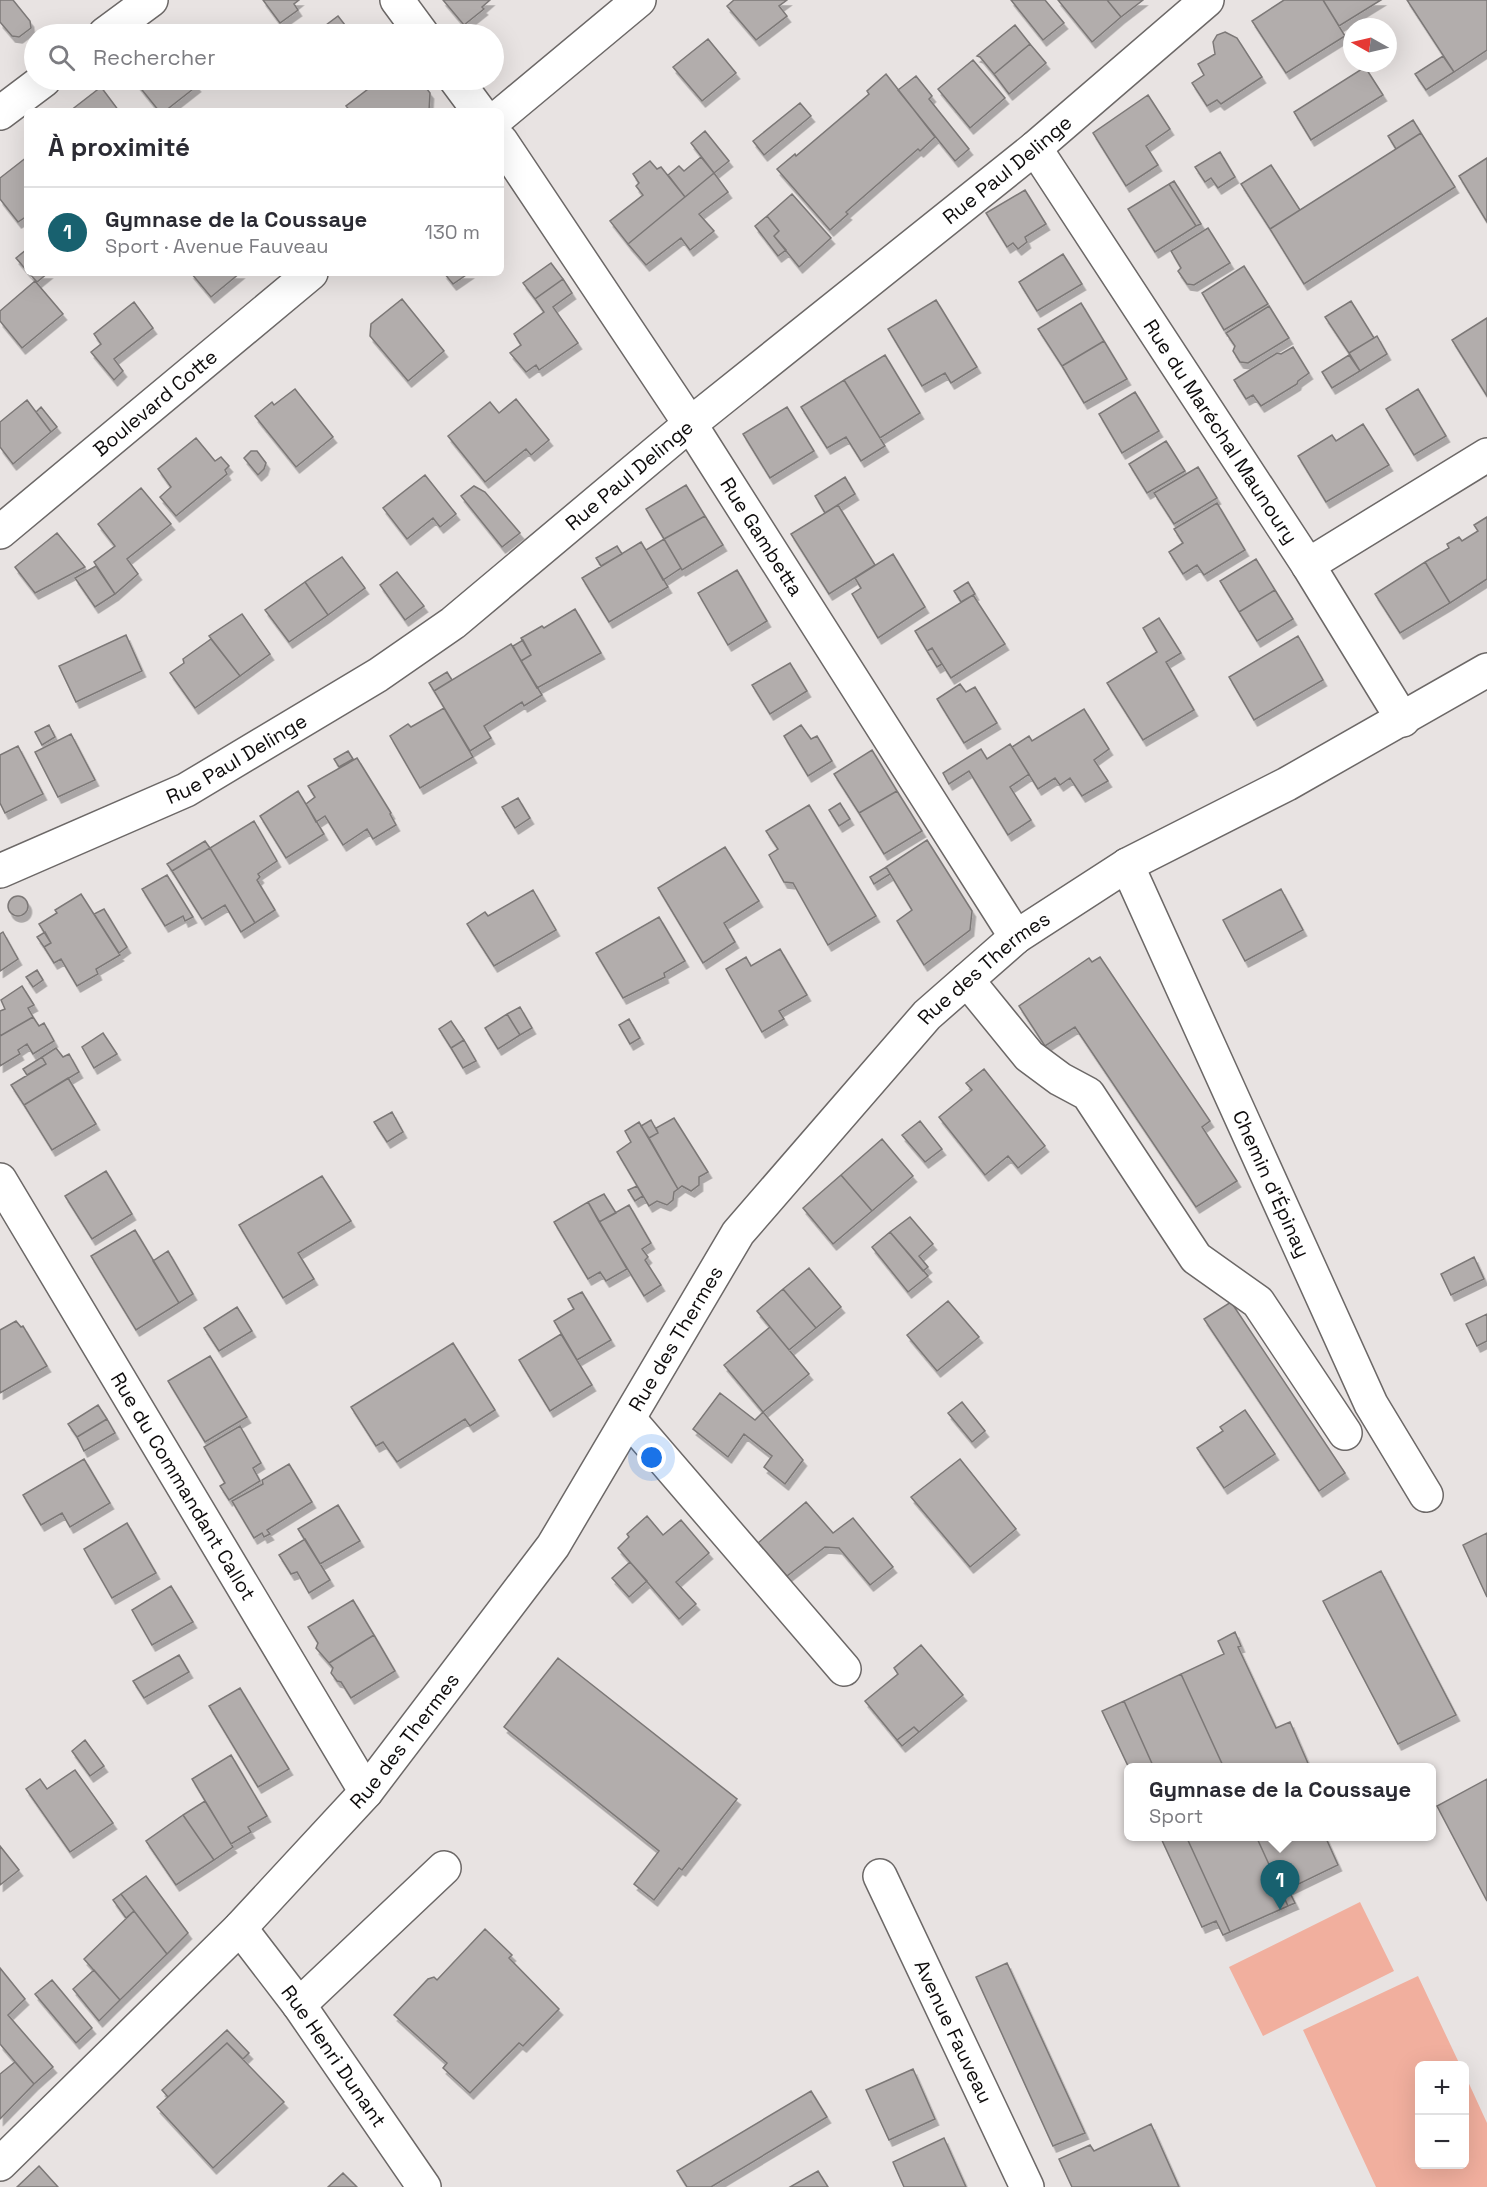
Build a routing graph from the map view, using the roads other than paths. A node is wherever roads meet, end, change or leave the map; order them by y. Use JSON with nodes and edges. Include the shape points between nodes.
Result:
{"nodes":[{"id":1,"x":151,"y":0,"type":"edge"},
{"id":2,"x":397,"y":0,"type":"edge"},
{"id":3,"x":639,"y":0,"type":"edge"},
{"id":4,"x":1206,"y":0,"type":"edge"},
{"id":5,"x":119,"y":24,"type":"edge"},
{"id":6,"x":415,"y":24,"type":"edge"},
{"id":7,"x":31,"y":90,"type":"edge"},
{"id":8,"x":463,"y":90,"type":"edge"},
{"id":9,"x":477,"y":108,"type":"edge"},
{"id":10,"x":504,"y":112,"type":"edge"},
{"id":11,"x":0,"y":113,"type":"edge"},
{"id":12,"x":504,"y":145,"type":"edge"},
{"id":13,"x":1035,"y":148,"type":"junction"},
{"id":14,"x":307,"y":276,"type":"edge"},
{"id":15,"x":690,"y":424,"type":"junction"},
{"id":16,"x":1487,"y":455,"type":"edge"},
{"id":17,"x":0,"y":532,"type":"edge"},
{"id":18,"x":1308,"y":565,"type":"junction"},
{"id":19,"x":1487,"y":670,"type":"edge"},
{"id":20,"x":1403,"y":720,"type":"junction"},
{"id":21,"x":1127,"y":865,"type":"junction"},
{"id":22,"x":0,"y":871,"type":"edge"},
{"id":23,"x":1016,"y":937,"type":"junction"},
{"id":24,"x":967,"y":980,"type":"junction"},
{"id":25,"x":0,"y":1180,"type":"edge"},
{"id":26,"x":629,"y":1419,"type":"junction"},
{"id":27,"x":1346,"y":1433,"type":"dead end"},
{"id":28,"x":1426,"y":1495,"type":"dead end"},
{"id":29,"x":844,"y":1669,"type":"dead end"},
{"id":30,"x":366,"y":1792,"type":"junction"},
{"id":31,"x":444,"y":1868,"type":"dead end"},
{"id":32,"x":880,"y":1876,"type":"dead end"},
{"id":33,"x":240,"y":1928,"type":"junction"},
{"id":34,"x":299,"y":2005,"type":"junction"},
{"id":35,"x":0,"y":2164,"type":"edge"},
{"id":36,"x":424,"y":2187,"type":"edge"},
{"id":37,"x":1028,"y":2187,"type":"edge"}],
"edges":[{"from":1,"to":5,"type":"street"},
{"from":2,"to":6,"type":"street"},
{"from":3,"to":10,"type":"street"},
{"from":4,"to":13,"type":"street","name":"Rue Paul Delinge"},
{"from":7,"to":11,"type":"street"},
{"from":8,"to":9,"type":"street"},
{"from":12,"to":15,"type":"street","name":"Rue Gambetta"},
{"from":13,"to":15,"type":"street","name":"Rue Paul Delinge"},
{"from":13,"to":18,"type":"street","name":"Rue du Maréchal Maunoury"},
{"from":14,"to":17,"type":"street","name":"Boulevard Cotte"},
{"from":15,"to":22,"type":"street","name":"Rue Paul Delinge","via":[[453,623],[378,675],[186,790]]},
{"from":15,"to":23,"type":"street","name":"Rue Gambetta"},
{"from":16,"to":18,"type":"street"},
{"from":18,"to":20,"type":"street","name":"Rue du Maréchal Maunoury"},
{"from":19,"to":20,"type":"street","name":"Rue des Thermes"},
{"from":20,"to":21,"type":"street","name":"Rue des Thermes"},
{"from":21,"to":23,"type":"street","name":"Rue des Thermes"},
{"from":21,"to":28,"type":"street","name":"Chemin d'Épinay","via":[[1371,1404]]},
{"from":23,"to":24,"type":"street","name":"Rue des Thermes"},
{"from":24,"to":26,"type":"street","name":"Rue des Thermes","via":[[927,1015],[738,1233]]},
{"from":24,"to":27,"type":"street","via":[[1029,1056],[1088,1094],[1196,1258],[1258,1302]]},
{"from":25,"to":30,"type":"street","name":"Rue du Commandant Callot"},
{"from":26,"to":29,"type":"street"},
{"from":26,"to":30,"type":"street","name":"Rue des Thermes","via":[[553,1546]]},
{"from":30,"to":33,"type":"street","name":"Rue des Thermes"},
{"from":31,"to":34,"type":"street"},
{"from":32,"to":37,"type":"street","name":"Avenue Fauveau"},
{"from":33,"to":34,"type":"street","name":"Rue Henri Dunant"},
{"from":33,"to":35,"type":"street","name":"Rue des Thermes"},
{"from":34,"to":36,"type":"street","name":"Rue Henri Dunant"}]}
